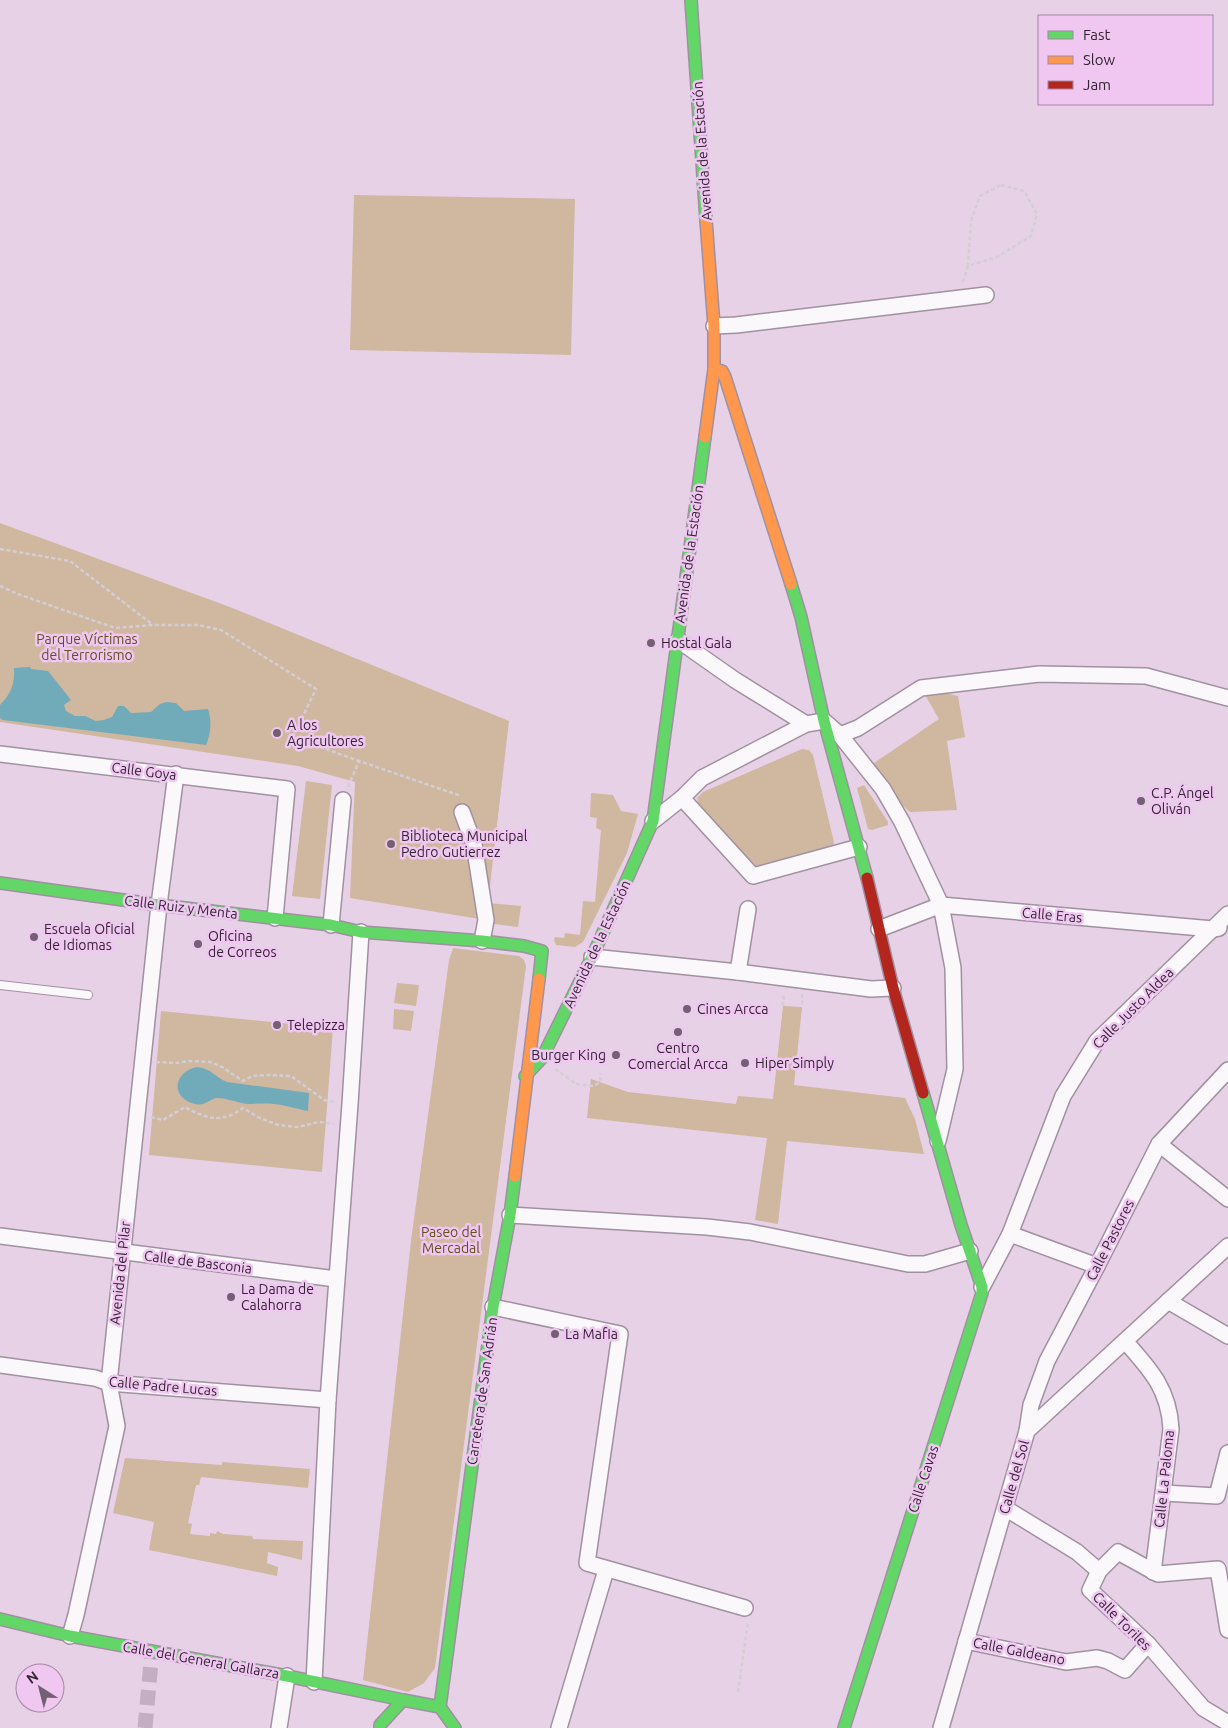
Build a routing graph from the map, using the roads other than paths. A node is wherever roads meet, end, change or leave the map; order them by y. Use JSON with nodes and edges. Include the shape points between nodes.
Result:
{"nodes":[{"id":1,"x":691,"y":0,"type":"edge"},
{"id":2,"x":986,"y":295,"type":"dead end"},
{"id":3,"x":714,"y":326,"type":"junction"},
{"id":4,"x":714,"y":369,"type":"junction"},
{"id":5,"x":678,"y":640,"type":"junction"},
{"id":6,"x":1228,"y":698,"type":"edge"},
{"id":7,"x":824,"y":721,"type":"junction"},
{"id":8,"x":806,"y":724,"type":"junction"},
{"id":9,"x":840,"y":735,"type":"junction"},
{"id":10,"x":0,"y":754,"type":"edge"},
{"id":11,"x":176,"y":774,"type":"junction"},
{"id":12,"x":682,"y":798,"type":"junction"},
{"id":13,"x":343,"y":800,"type":"road end"},
{"id":14,"x":462,"y":812,"type":"road end"},
{"id":15,"x":653,"y":822,"type":"junction"},
{"id":16,"x":859,"y":847,"type":"junction"},
{"id":17,"x":0,"y":883,"type":"edge"},
{"id":18,"x":159,"y":904,"type":"junction"},
{"id":19,"x":941,"y":905,"type":"junction"},
{"id":20,"x":748,"y":909,"type":"dead end"},
{"id":21,"x":1228,"y":914,"type":"edge"},
{"id":22,"x":275,"y":918,"type":"junction"},
{"id":23,"x":331,"y":925,"type":"junction"},
{"id":24,"x":1220,"y":928,"type":"edge"},
{"id":25,"x":879,"y":929,"type":"junction"},
{"id":26,"x":361,"y":932,"type":"junction"},
{"id":27,"x":482,"y":941,"type":"junction"},
{"id":28,"x":592,"y":957,"type":"junction"},
{"id":29,"x":738,"y":972,"type":"junction"},
{"id":30,"x":0,"y":985,"type":"edge"},
{"id":31,"x":894,"y":988,"type":"junction"},
{"id":32,"x":88,"y":995,"type":"dead end"},
{"id":33,"x":1228,"y":1070,"type":"edge"},
{"id":34,"x":525,"y":1076,"type":"junction"},
{"id":35,"x":1159,"y":1144,"type":"junction"},
{"id":36,"x":938,"y":1145,"type":"junction"},
{"id":37,"x":1228,"y":1199,"type":"edge"},
{"id":38,"x":510,"y":1215,"type":"junction"},
{"id":39,"x":1010,"y":1234,"type":"junction"},
{"id":40,"x":0,"y":1236,"type":"edge"},
{"id":41,"x":1228,"y":1246,"type":"edge"},
{"id":42,"x":970,"y":1251,"type":"junction"},
{"id":43,"x":122,"y":1253,"type":"junction"},
{"id":44,"x":1097,"y":1266,"type":"junction"},
{"id":45,"x":336,"y":1279,"type":"junction"},
{"id":46,"x":982,"y":1287,"type":"junction"},
{"id":47,"x":1168,"y":1302,"type":"junction"},
{"id":48,"x":493,"y":1307,"type":"junction"},
{"id":49,"x":1228,"y":1336,"type":"edge"},
{"id":50,"x":1125,"y":1341,"type":"junction"},
{"id":51,"x":0,"y":1365,"type":"edge"},
{"id":52,"x":109,"y":1383,"type":"junction"},
{"id":53,"x":328,"y":1400,"type":"junction"},
{"id":54,"x":1027,"y":1431,"type":"junction"},
{"id":55,"x":1228,"y":1453,"type":"edge"},
{"id":56,"x":1164,"y":1493,"type":"junction"},
{"id":57,"x":1005,"y":1508,"type":"junction"},
{"id":58,"x":606,"y":1570,"type":"junction"},
{"id":59,"x":1099,"y":1571,"type":"junction"},
{"id":60,"x":1153,"y":1572,"type":"junction"},
{"id":61,"x":745,"y":1608,"type":"road end"},
{"id":62,"x":0,"y":1619,"type":"edge"},
{"id":63,"x":1228,"y":1630,"type":"edge"},
{"id":64,"x":70,"y":1636,"type":"junction"},
{"id":65,"x":966,"y":1640,"type":"junction"},
{"id":66,"x":1148,"y":1644,"type":"junction"},
{"id":67,"x":287,"y":1676,"type":"junction"},
{"id":68,"x":314,"y":1682,"type":"junction"},
{"id":69,"x":403,"y":1700,"type":"junction"},
{"id":70,"x":440,"y":1706,"type":"junction"},
{"id":71,"x":1228,"y":1723,"type":"edge"},
{"id":72,"x":280,"y":1728,"type":"edge"},
{"id":73,"x":380,"y":1728,"type":"edge"},
{"id":74,"x":455,"y":1728,"type":"edge"},
{"id":75,"x":559,"y":1728,"type":"edge"},
{"id":76,"x":844,"y":1728,"type":"edge"},
{"id":77,"x":941,"y":1728,"type":"edge"}],
"edges":[{"from":1,"to":3,"type":"street","name":"Avenida de la Estación"},
{"from":2,"to":3,"type":"street"},
{"from":3,"to":4,"type":"street","name":"Avenida de la Estación"},
{"from":4,"to":5,"type":"street","name":"Avenida de la Estación"},
{"from":4,"to":7,"type":"street","via":[[722,371],[737,411],[801,617]]},
{"from":5,"to":8,"type":"street"},
{"from":5,"to":15,"type":"street","name":"Avenida de la Estación"},
{"from":6,"to":9,"type":"street","via":[[1146,676],[1038,674],[921,688],[858,728]]},
{"from":7,"to":8,"type":"street"},
{"from":7,"to":9,"type":"street"},
{"from":7,"to":16,"type":"street"},
{"from":8,"to":12,"type":"street","via":[[702,778]]},
{"from":9,"to":19,"type":"street","via":[[883,789]]},
{"from":10,"to":11,"type":"street","name":"Calle Goya"},
{"from":11,"to":18,"type":"street","name":"Avenida del Pilar"},
{"from":11,"to":22,"type":"street","name":"Calle Goya","via":[[287,789]]},
{"from":12,"to":15,"type":"street"},
{"from":12,"to":16,"type":"street","via":[[753,876]]},
{"from":13,"to":23,"type":"street"},
{"from":14,"to":27,"type":"street","via":[[474,844],[486,920]]},
{"from":15,"to":28,"type":"street","name":"Avenida de la Estación"},
{"from":16,"to":25,"type":"street"},
{"from":17,"to":18,"type":"street","name":"Calle Ruiz y Menta"},
{"from":18,"to":22,"type":"street","name":"Calle Ruiz y Menta"},
{"from":18,"to":43,"type":"street","name":"Avenida del Pilar"},
{"from":19,"to":24,"type":"street","name":"Calle Eras"},
{"from":19,"to":25,"type":"street","name":"Calle Eras"},
{"from":19,"to":36,"type":"street","via":[[953,968],[954,1069]]},
{"from":20,"to":29,"type":"street"},
{"from":21,"to":24,"type":"street","name":"Calle Justo Aldea"},
{"from":22,"to":23,"type":"street","name":"Calle Ruiz y Menta"},
{"from":23,"to":26,"type":"street","name":"Calle Ruiz y Menta"},
{"from":24,"to":39,"type":"street","name":"Calle Justo Aldea","via":[[1097,1041],[1062,1096]]},
{"from":25,"to":31,"type":"street"},
{"from":26,"to":27,"type":"street","name":"Calle Ruiz y Menta"},
{"from":26,"to":45,"type":"street"},
{"from":27,"to":34,"type":"street","name":"Carretera de San Adrián","via":[[542,951]]},
{"from":28,"to":29,"type":"street"},
{"from":28,"to":34,"type":"street","name":"Avenida de la Estación","via":[[542,1058]]},
{"from":29,"to":31,"type":"street","via":[[871,989]]},
{"from":30,"to":32,"type":"lane"},
{"from":31,"to":36,"type":"street"},
{"from":33,"to":35,"type":"street","name":"Calle Pastores"},
{"from":34,"to":38,"type":"street","name":"Carretera de San Adrián"},
{"from":35,"to":37,"type":"street"},
{"from":35,"to":44,"type":"street","name":"Calle Pastores"},
{"from":36,"to":42,"type":"street"},
{"from":38,"to":42,"type":"street","via":[[774,1230],[908,1264],[925,1264]]},
{"from":38,"to":48,"type":"street","name":"Carretera de San Adrián"},
{"from":39,"to":44,"type":"street"},
{"from":39,"to":46,"type":"street","name":"Calle Cavas"},
{"from":40,"to":43,"type":"street","name":"Calle de Basconia"},
{"from":41,"to":47,"type":"street","name":"Calle del Sol"},
{"from":42,"to":46,"type":"street"},
{"from":43,"to":45,"type":"street","name":"Calle de Basconia"},
{"from":43,"to":52,"type":"street","name":"Avenida del Pilar"},
{"from":44,"to":54,"type":"street","name":"Calle Pastores","via":[[1047,1361],[1031,1405]]},
{"from":45,"to":53,"type":"street"},
{"from":46,"to":76,"type":"street","name":"Calle Cavas"},
{"from":47,"to":49,"type":"street"},
{"from":47,"to":50,"type":"street","name":"Calle del Sol"},
{"from":48,"to":58,"type":"street","via":[[620,1334],[587,1564]]},
{"from":48,"to":70,"type":"street","name":"Carretera de San Adrián"},
{"from":50,"to":54,"type":"street","name":"Calle del Sol"},
{"from":50,"to":56,"type":"street","name":"Calle La Paloma","via":[[1150,1369],[1163,1391],[1170,1412]]},
{"from":51,"to":52,"type":"street","name":"Calle Padre Lucas","via":[[95,1378]]},
{"from":52,"to":53,"type":"street","name":"Calle Padre Lucas"},
{"from":52,"to":64,"type":"street","name":"Avenida del Pilar","via":[[117,1426]]},
{"from":53,"to":68,"type":"street"},
{"from":54,"to":57,"type":"street","name":"Calle del Sol"},
{"from":55,"to":56,"type":"street","via":[[1217,1496]]},
{"from":56,"to":60,"type":"street","name":"Calle La Paloma"},
{"from":57,"to":59,"type":"street","name":"Calle Toriles","via":[[1077,1552]]},
{"from":57,"to":65,"type":"street","name":"Calle del Sol"},
{"from":58,"to":61,"type":"street"},
{"from":58,"to":75,"type":"street"},
{"from":59,"to":60,"type":"street","via":[[1118,1552]]},
{"from":59,"to":66,"type":"street","name":"Calle Toriles","via":[[1090,1590]]},
{"from":60,"to":63,"type":"street","via":[[1218,1569]]},
{"from":62,"to":64,"type":"street","name":"Calle del General Gallarza"},
{"from":64,"to":67,"type":"street","name":"Calle del General Gallarza"},
{"from":65,"to":66,"type":"street","name":"Calle Galdeano","via":[[1066,1662],[1097,1658],[1125,1670]]},
{"from":65,"to":77,"type":"street","name":"Calle del Sol"},
{"from":66,"to":71,"type":"street","name":"Calle Toriles","via":[[1203,1708]]},
{"from":67,"to":68,"type":"street","name":"Calle del General Gallarza"},
{"from":67,"to":72,"type":"street"},
{"from":68,"to":69,"type":"street","name":"Calle del General Gallarza"},
{"from":69,"to":70,"type":"street","name":"Calle del General Gallarza"},
{"from":69,"to":73,"type":"street"},
{"from":70,"to":74,"type":"street"}]}
